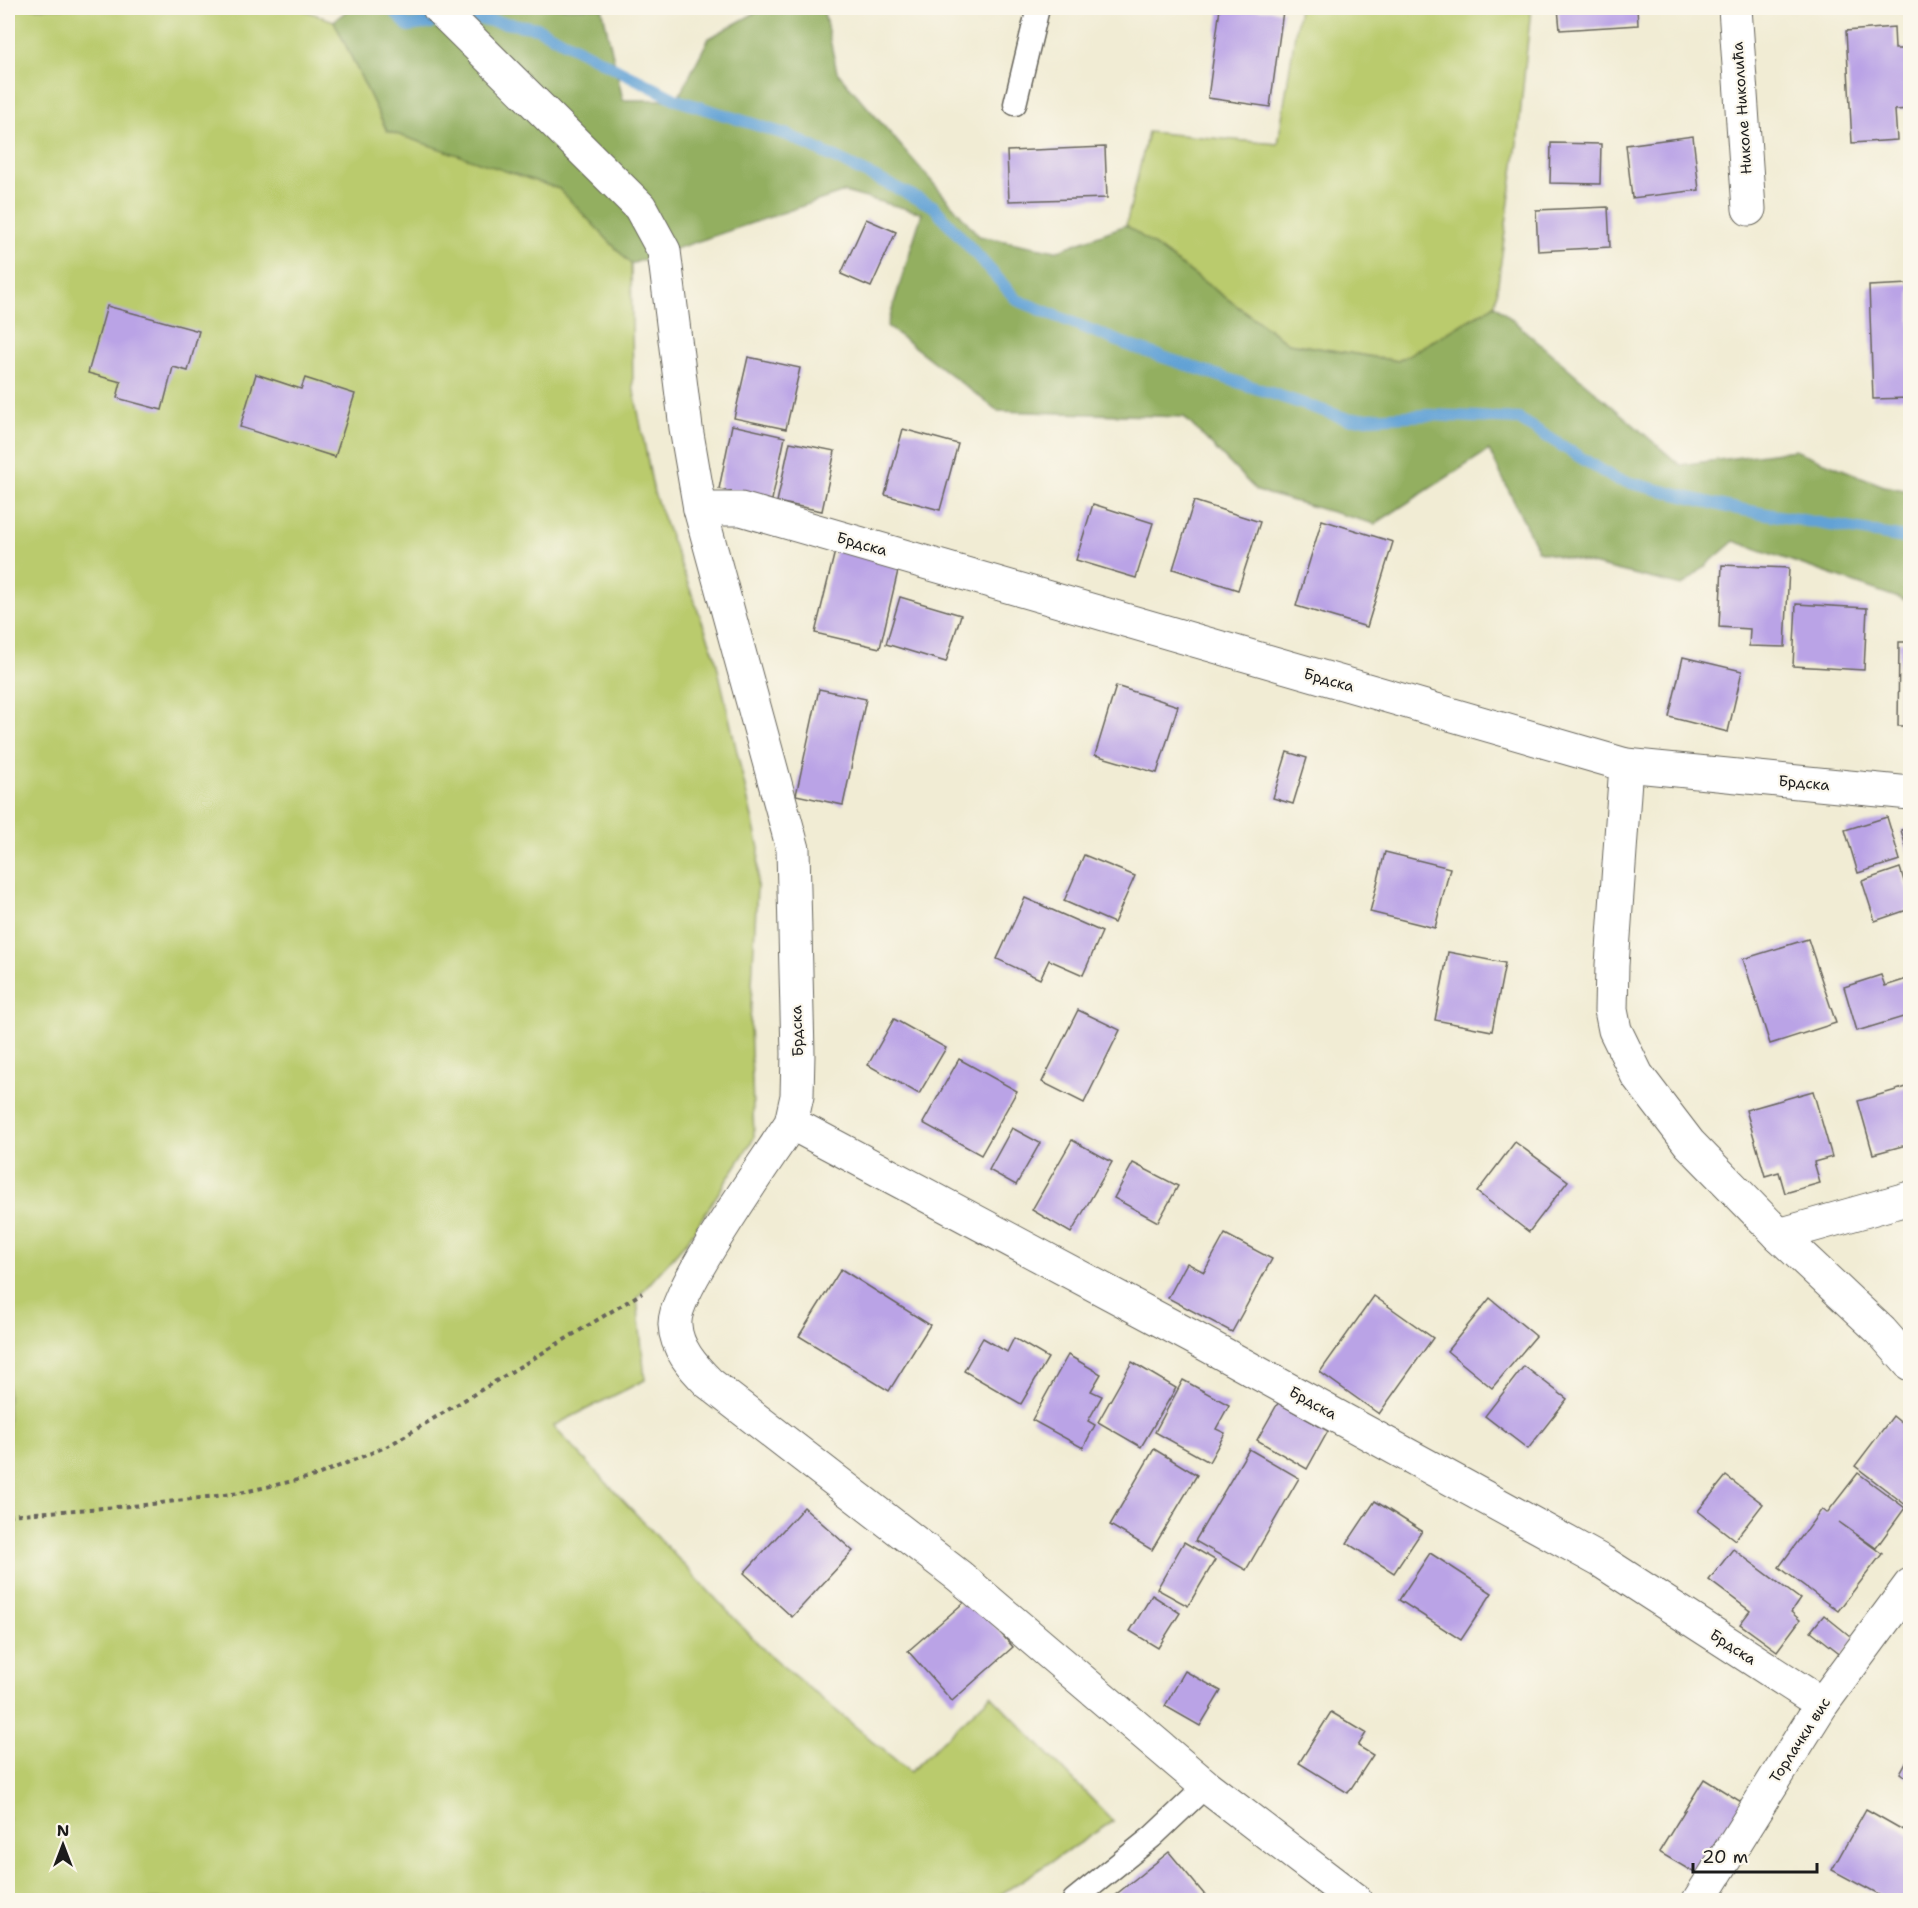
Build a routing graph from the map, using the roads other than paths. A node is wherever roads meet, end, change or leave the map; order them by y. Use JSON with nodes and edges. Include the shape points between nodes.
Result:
{"nodes":[{"id":1,"x":439,"y":8,"type":"edge"},
{"id":2,"x":1038,"y":8,"type":"edge"},
{"id":3,"x":1735,"y":8,"type":"edge"},
{"id":4,"x":1015,"y":104,"type":"dead end"},
{"id":5,"x":1749,"y":209,"type":"dead end"},
{"id":6,"x":700,"y":508,"type":"junction"},
{"id":7,"x":1626,"y":765,"type":"junction"},
{"id":8,"x":1911,"y":793,"type":"edge"},
{"id":9,"x":791,"y":1123,"type":"junction"},
{"id":10,"x":1911,"y":1198,"type":"edge"},
{"id":11,"x":1779,"y":1235,"type":"junction"},
{"id":12,"x":1911,"y":1364,"type":"edge"},
{"id":13,"x":1911,"y":1585,"type":"edge"},
{"id":14,"x":1822,"y":1704,"type":"junction"},
{"id":15,"x":1206,"y":1786,"type":"junction"},
{"id":16,"x":1074,"y":1900,"type":"edge"},
{"id":17,"x":1355,"y":1900,"type":"edge"},
{"id":18,"x":1699,"y":1900,"type":"edge"}],
"edges":[{"from":1,"to":6,"type":"street","via":[[640,207],[658,236],[668,270],[686,428]]},
{"from":2,"to":4,"type":"lane"},
{"from":3,"to":5,"type":"street","name":"Николе Николића"},
{"from":6,"to":7,"type":"street","name":"Брдска","via":[[741,508]]},
{"from":6,"to":9,"type":"street","name":"Брдска","via":[[793,849],[798,1054],[797,1096]]},
{"from":7,"to":8,"type":"street","name":"Брдска"},
{"from":7,"to":11,"type":"street","via":[[1612,966],[1611,1010],[1615,1030],[1637,1075],[1659,1107]]},
{"from":9,"to":14,"type":"street","name":"Брдска","via":[[1601,1561]]},
{"from":9,"to":15,"type":"street","name":"Брдска","via":[[697,1268],[676,1309],[676,1337],[694,1368],[959,1576]]},
{"from":10,"to":11,"type":"street"},
{"from":11,"to":12,"type":"street"},
{"from":13,"to":14,"type":"street","name":"Торлачки вис"},
{"from":14,"to":18,"type":"street","name":"Торлачки вис"},
{"from":15,"to":16,"type":"lane","via":[[1152,1837]]},
{"from":15,"to":17,"type":"street","name":"Брдска"}]}
